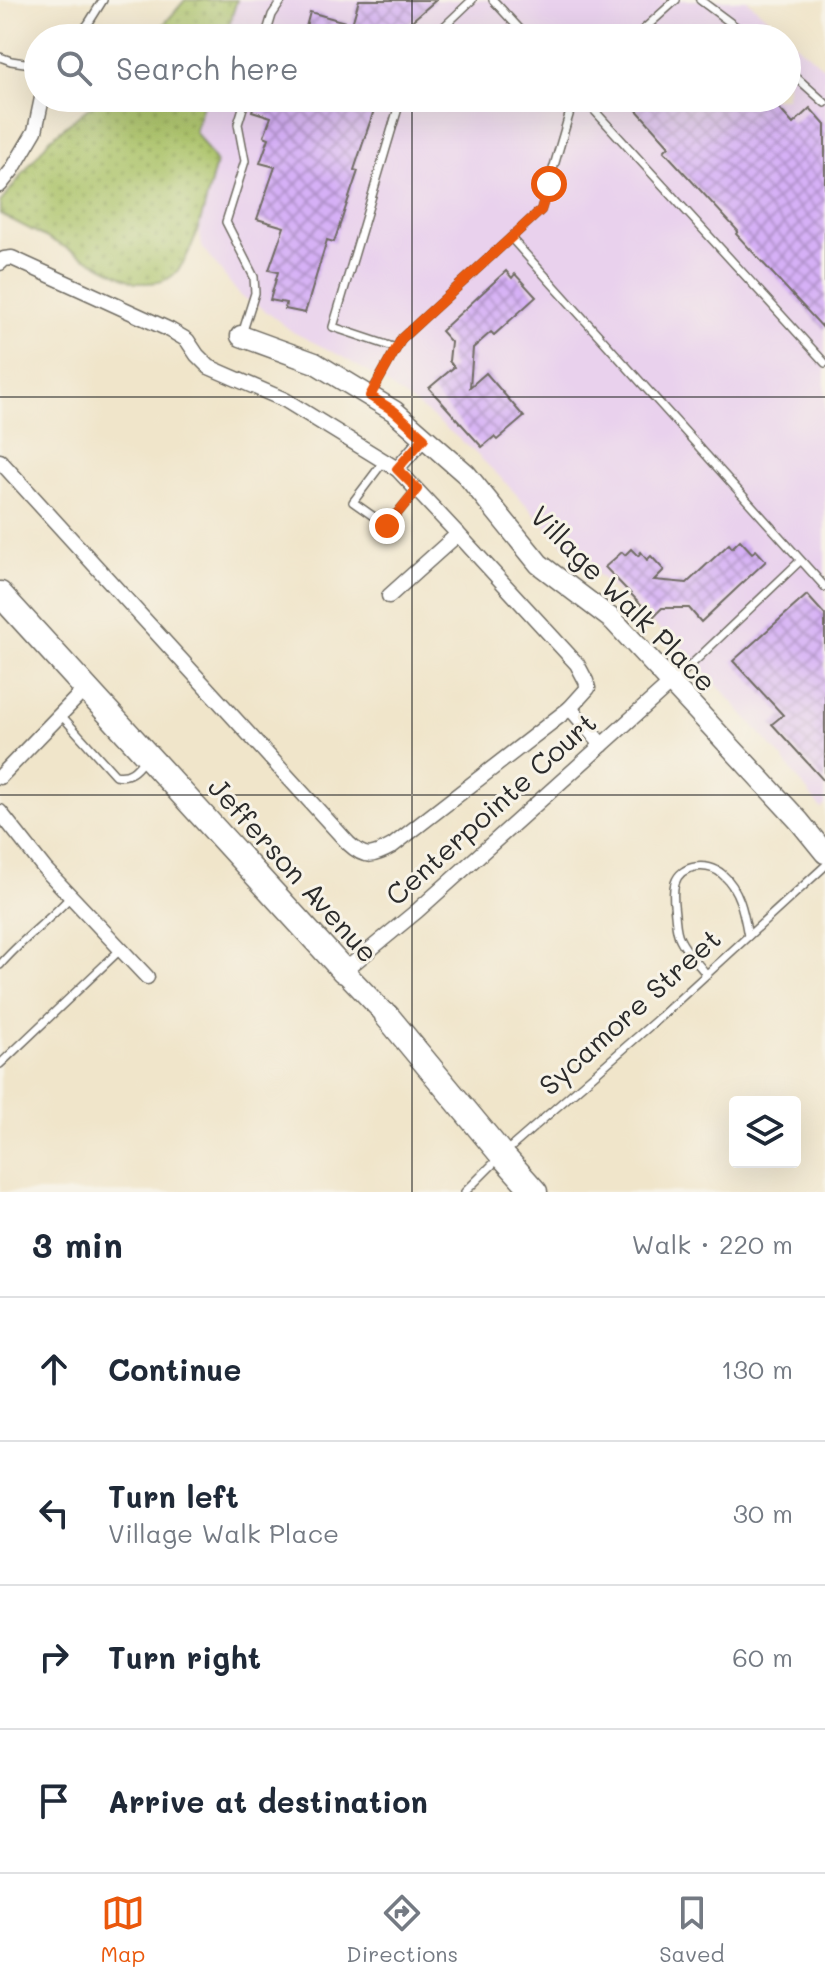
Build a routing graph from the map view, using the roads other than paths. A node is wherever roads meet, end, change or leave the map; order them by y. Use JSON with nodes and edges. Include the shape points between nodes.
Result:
{"nodes":[{"id":1,"x":103,"y":0,"type":"edge"},
{"id":2,"x":282,"y":0,"type":"edge"},
{"id":3,"x":472,"y":0,"type":"edge"},
{"id":4,"x":493,"y":0,"type":"edge"},
{"id":5,"x":676,"y":0,"type":"edge"},
{"id":6,"x":700,"y":0,"type":"edge"},
{"id":7,"x":88,"y":24,"type":"edge"},
{"id":8,"x":269,"y":24,"type":"edge"},
{"id":9,"x":447,"y":24,"type":"edge"},
{"id":10,"x":515,"y":24,"type":"edge"},
{"id":11,"x":649,"y":24,"type":"edge"},
{"id":12,"x":732,"y":24,"type":"edge"},
{"id":13,"x":0,"y":57,"type":"edge"},
{"id":14,"x":24,"y":63,"type":"edge"},
{"id":15,"x":801,"y":82,"type":"edge"},
{"id":16,"x":825,"y":103,"type":"edge"},
{"id":17,"x":39,"y":112,"type":"edge"},
{"id":18,"x":242,"y":112,"type":"edge"},
{"id":19,"x":397,"y":112,"type":"edge"},
{"id":20,"x":570,"y":112,"type":"edge"},
{"id":21,"x":596,"y":112,"type":"edge"},
{"id":22,"x":0,"y":185,"type":"edge"},
{"id":23,"x":511,"y":238,"type":"junction"},
{"id":24,"x":1,"y":259,"type":"edge"},
{"id":25,"x":241,"y":336,"type":"joint"},
{"id":26,"x":396,"y":348,"type":"junction"},
{"id":27,"x":825,"y":363,"type":"edge"},
{"id":28,"x":370,"y":396,"type":"junction"},
{"id":29,"x":424,"y":438,"type":"junction"},
{"id":30,"x":0,"y":461,"type":"edge"},
{"id":31,"x":390,"y":465,"type":"junction"},
{"id":32,"x":417,"y":489,"type":"junction"},
{"id":33,"x":458,"y":534,"type":"junction"},
{"id":34,"x":800,"y":561,"type":"junction"},
{"id":35,"x":825,"y":587,"type":"edge"},
{"id":36,"x":0,"y":594,"type":"edge"},
{"id":37,"x":389,"y":596,"type":"dead end"},
{"id":38,"x":671,"y":683,"type":"junction"},
{"id":39,"x":87,"y":687,"type":"junction"},
{"id":40,"x":570,"y":708,"type":"junction"},
{"id":41,"x":61,"y":715,"type":"junction"},
{"id":42,"x":602,"y":745,"type":"junction"},
{"id":43,"x":149,"y":756,"type":"junction"},
{"id":44,"x":0,"y":777,"type":"edge"},
{"id":45,"x":0,"y":812,"type":"edge"},
{"id":46,"x":825,"y":853,"type":"edge"},
{"id":47,"x":825,"y":866,"type":"edge"},
{"id":48,"x":71,"y":896,"type":"junction"},
{"id":49,"x":748,"y":936,"type":"junction"},
{"id":50,"x":121,"y":949,"type":"junction"},
{"id":51,"x":0,"y":965,"type":"edge"},
{"id":52,"x":344,"y":971,"type":"junction"},
{"id":53,"x":706,"y":974,"type":"junction"},
{"id":54,"x":147,"y":977,"type":"dead end"},
{"id":55,"x":387,"y":1016,"type":"joint"},
{"id":56,"x":0,"y":1064,"type":"edge"},
{"id":57,"x":502,"y":1155,"type":"junction"},
{"id":58,"x":465,"y":1192,"type":"edge"},
{"id":59,"x":535,"y":1192,"type":"edge"}],
"edges":[{"from":1,"to":7,"type":"lane"},
{"from":2,"to":8,"type":"lane"},
{"from":3,"to":9,"type":"lane"},
{"from":4,"to":10,"type":"lane"},
{"from":5,"to":11,"type":"lane"},
{"from":6,"to":12,"type":"lane"},
{"from":13,"to":14,"type":"lane"},
{"from":15,"to":16,"type":"lane"},
{"from":17,"to":22,"type":"street","via":[[35,131]]},
{"from":18,"to":25,"type":"lane","via":[[238,124],[245,161],[226,222],[254,277],[255,293]]},
{"from":19,"to":26,"type":"lane","via":[[333,327]]},
{"from":20,"to":23,"type":"lane","via":[[541,210]]},
{"from":21,"to":27,"type":"lane"},
{"from":23,"to":26,"type":"lane"},
{"from":23,"to":34,"type":"lane"},
{"from":24,"to":31,"type":"street","via":[[12,258],[170,330],[187,340],[209,367],[285,400]]},
{"from":25,"to":28,"type":"street","name":"Village Walk Place","via":[[315,363]]},
{"from":26,"to":28,"type":"lane"},
{"from":28,"to":29,"type":"street","name":"Village Walk Place"},
{"from":29,"to":31,"type":"street"},
{"from":29,"to":38,"type":"street","name":"Village Walk Place","via":[[466,474],[539,564],[613,620]]},
{"from":30,"to":40,"type":"street","via":[[359,853],[379,853],[392,846]]},
{"from":31,"to":32,"type":"street"},
{"from":31,"to":32,"type":"lane","via":[[353,502],[387,526]]},
{"from":32,"to":33,"type":"street"},
{"from":33,"to":37,"type":"street"},
{"from":33,"to":40,"type":"street","via":[[577,664],[588,688]]},
{"from":34,"to":35,"type":"lane"},
{"from":34,"to":38,"type":"lane"},
{"from":36,"to":39,"type":"main road","name":"Jefferson Avenue"},
{"from":38,"to":42,"type":"street","name":"Centerpointe Court"},
{"from":38,"to":46,"type":"street","name":"Village Walk Place"},
{"from":39,"to":41,"type":"street"},
{"from":39,"to":43,"type":"main road","name":"Jefferson Avenue"},
{"from":40,"to":42,"type":"street"},
{"from":41,"to":43,"type":"lane","via":[[115,775],[132,774]]},
{"from":41,"to":44,"type":"street"},
{"from":42,"to":52,"type":"street","name":"Centerpointe Court"},
{"from":43,"to":52,"type":"main road","name":"Jefferson Avenue"},
{"from":45,"to":48,"type":"street"},
{"from":47,"to":49,"type":"lane","name":"Sycamore Street"},
{"from":48,"to":50,"type":"street"},
{"from":48,"to":51,"type":"lane"},
{"from":49,"to":53,"type":"lane","name":"Sycamore Street"},
{"from":49,"to":53,"type":"lane","via":[[742,905],[720,872],[695,866],[683,872],[674,889],[678,933]]},
{"from":50,"to":54,"type":"street"},
{"from":50,"to":56,"type":"lane"},
{"from":52,"to":55,"type":"street","name":"Jefferson Avenue"},
{"from":53,"to":57,"type":"lane","name":"Sycamore Street"},
{"from":55,"to":57,"type":"main road","name":"Jefferson Avenue"},
{"from":57,"to":58,"type":"lane","name":"Sycamore Street"},
{"from":57,"to":59,"type":"main road","name":"Jefferson Avenue"}]}
